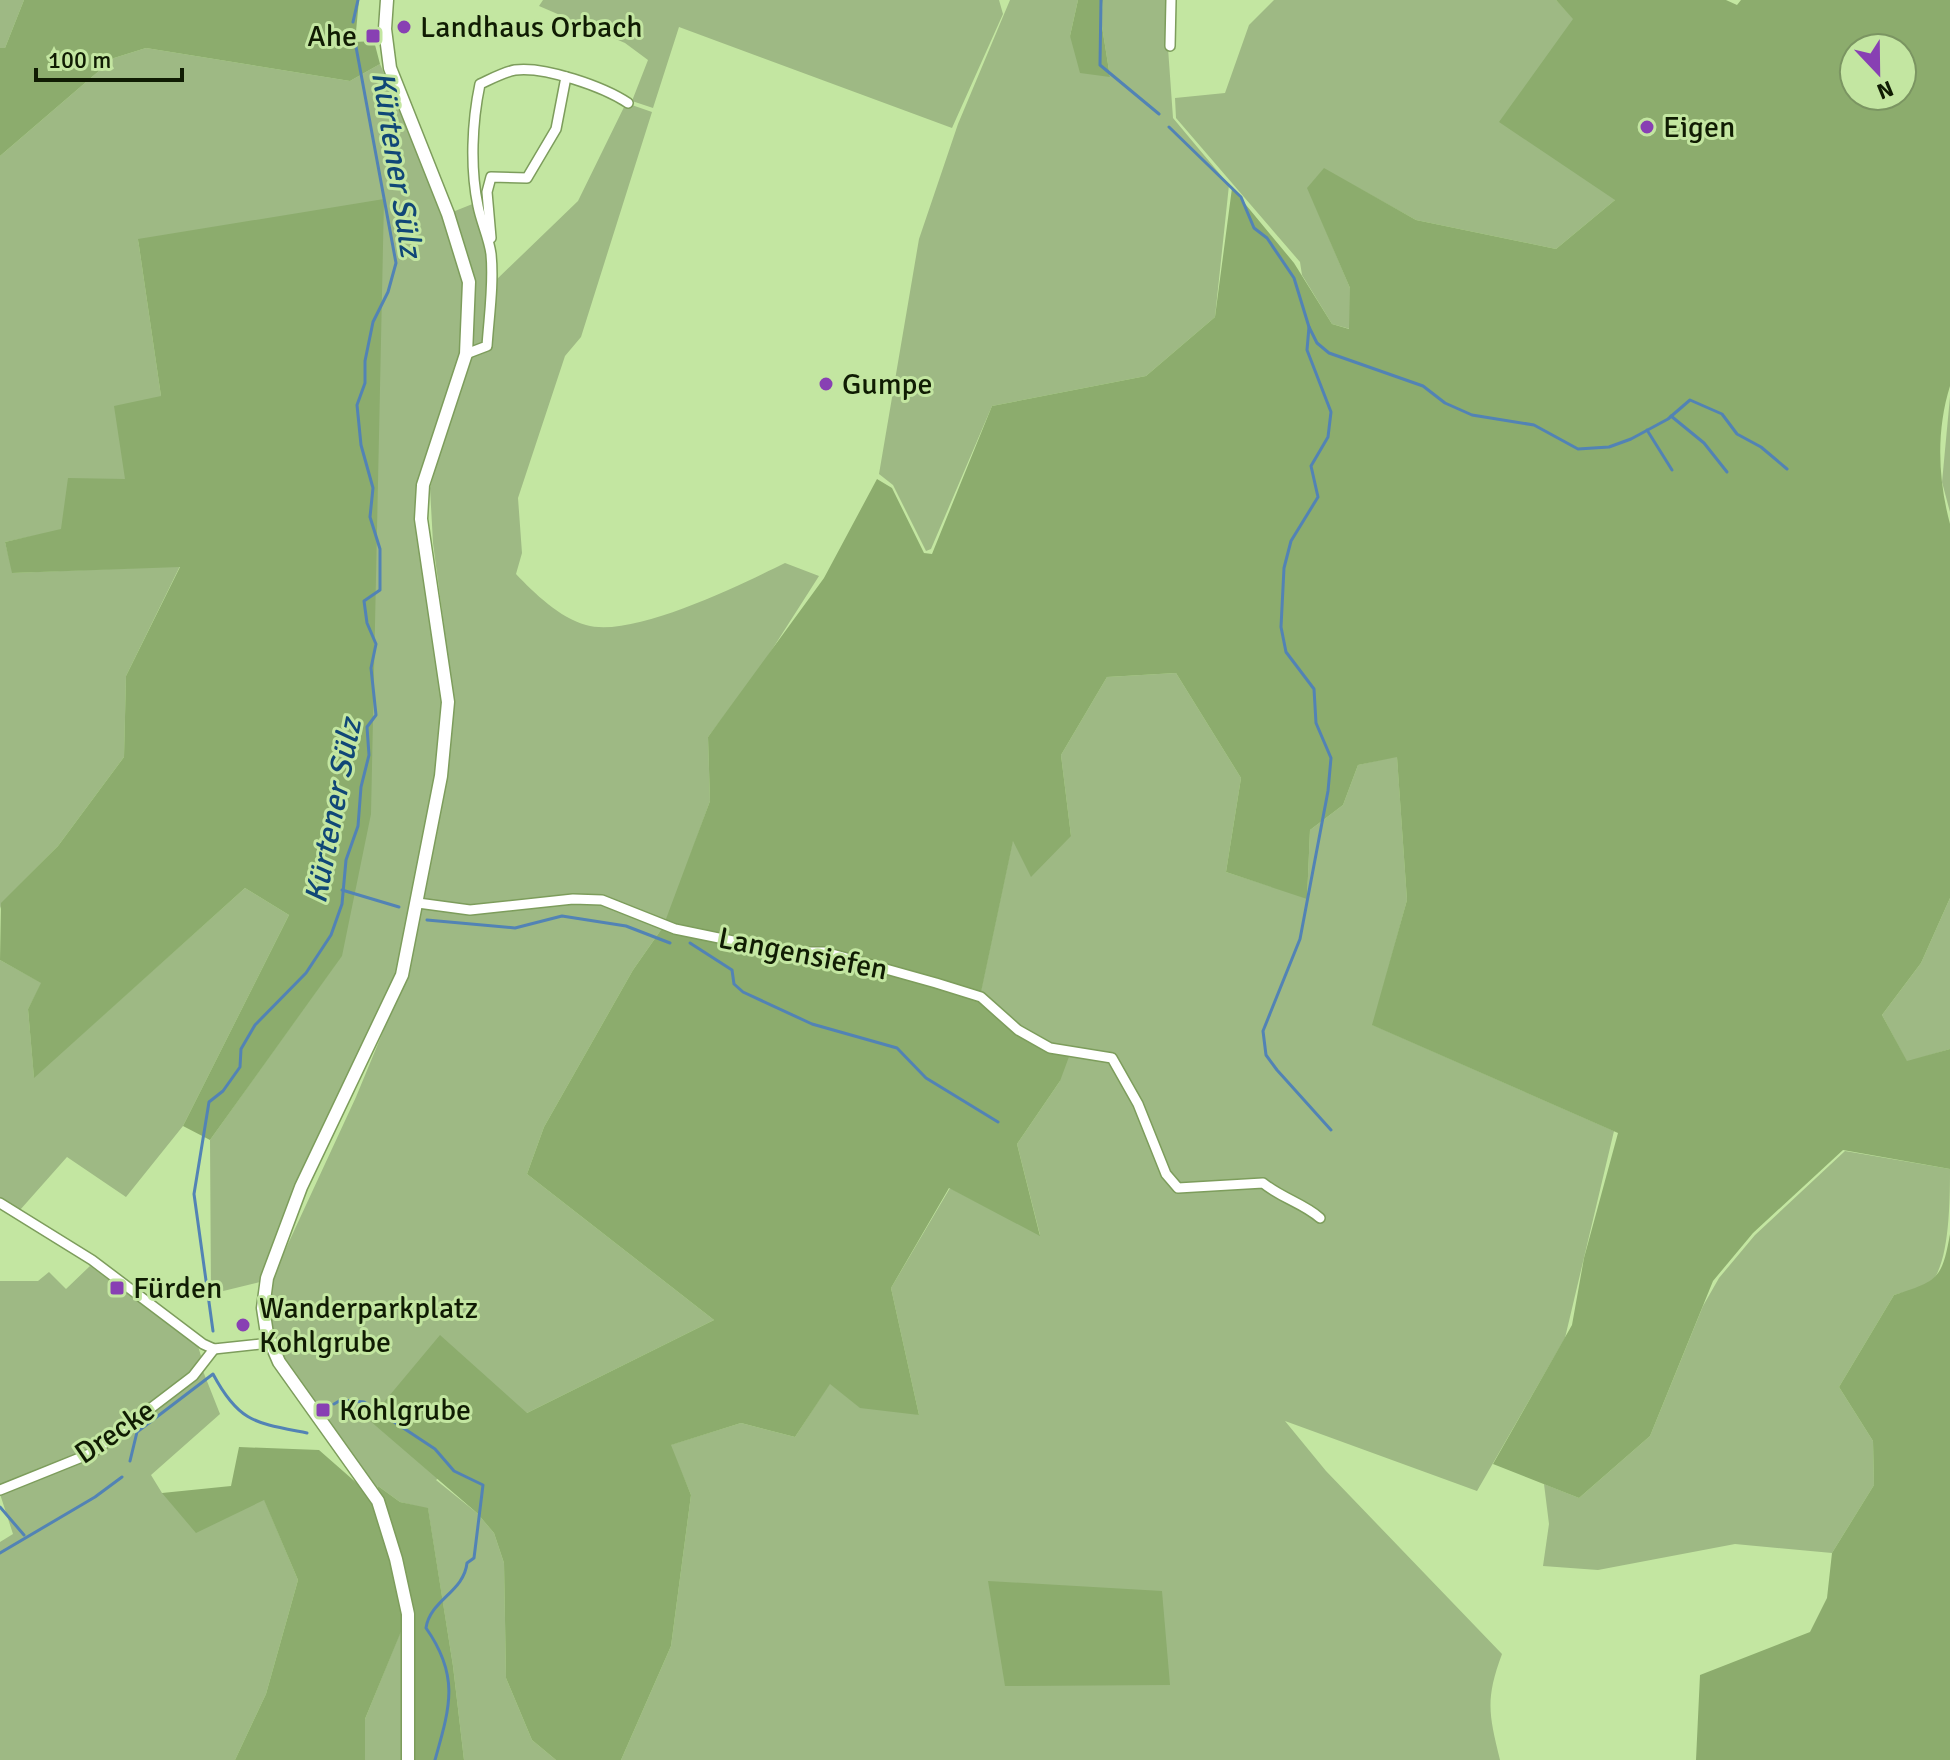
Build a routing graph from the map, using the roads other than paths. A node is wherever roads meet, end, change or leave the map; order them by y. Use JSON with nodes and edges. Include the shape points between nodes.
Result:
{"nodes":[{"id":1,"x":387,"y":0,"type":"edge"},
{"id":2,"x":1171,"y":0,"type":"edge"},
{"id":3,"x":1170,"y":46,"type":"dead end"},
{"id":4,"x":566,"y":77,"type":"junction"},
{"id":5,"x":628,"y":103,"type":"dead end"},
{"id":6,"x":491,"y":252,"type":"junction"},
{"id":7,"x":466,"y":354,"type":"junction"},
{"id":8,"x":418,"y":903,"type":"junction"},
{"id":9,"x":0,"y":1203,"type":"edge"},
{"id":10,"x":1320,"y":1218,"type":"dead end"},
{"id":11,"x":270,"y":1343,"type":"junction"},
{"id":12,"x":214,"y":1349,"type":"junction"},
{"id":13,"x":0,"y":1490,"type":"edge"},
{"id":14,"x":408,"y":1760,"type":"edge"}],
"edges":[{"from":1,"to":7,"type":"main road","via":[[390,68],[469,282]]},
{"from":2,"to":3,"type":"street"},
{"from":4,"to":5,"type":"street","via":[[608,90]]},
{"from":4,"to":6,"type":"street","via":[[556,129],[527,178],[491,177]]},
{"from":4,"to":6,"type":"street","via":[[516,70],[480,84],[476,192]]},
{"from":6,"to":7,"type":"street","via":[[487,346]]},
{"from":7,"to":8,"type":"main road","via":[[423,485],[421,519],[448,702],[441,776]]},
{"from":8,"to":10,"type":"street","name":"Langensiefen","via":[[470,910],[602,900],[675,929],[787,952],[825,952],[981,997],[1018,1030],[1050,1048],[1112,1058],[1138,1104],[1161,1164],[1178,1188],[1263,1183]]},
{"from":8,"to":11,"type":"main road","via":[[402,975],[301,1187],[267,1278],[263,1308]]},
{"from":9,"to":12,"type":"street","via":[[92,1260]]},
{"from":11,"to":12,"type":"street"},
{"from":11,"to":14,"type":"main road","via":[[291,1383],[378,1501],[408,1614]]},
{"from":12,"to":13,"type":"street","name":"Drecke","via":[[193,1376],[92,1453]]}]}
